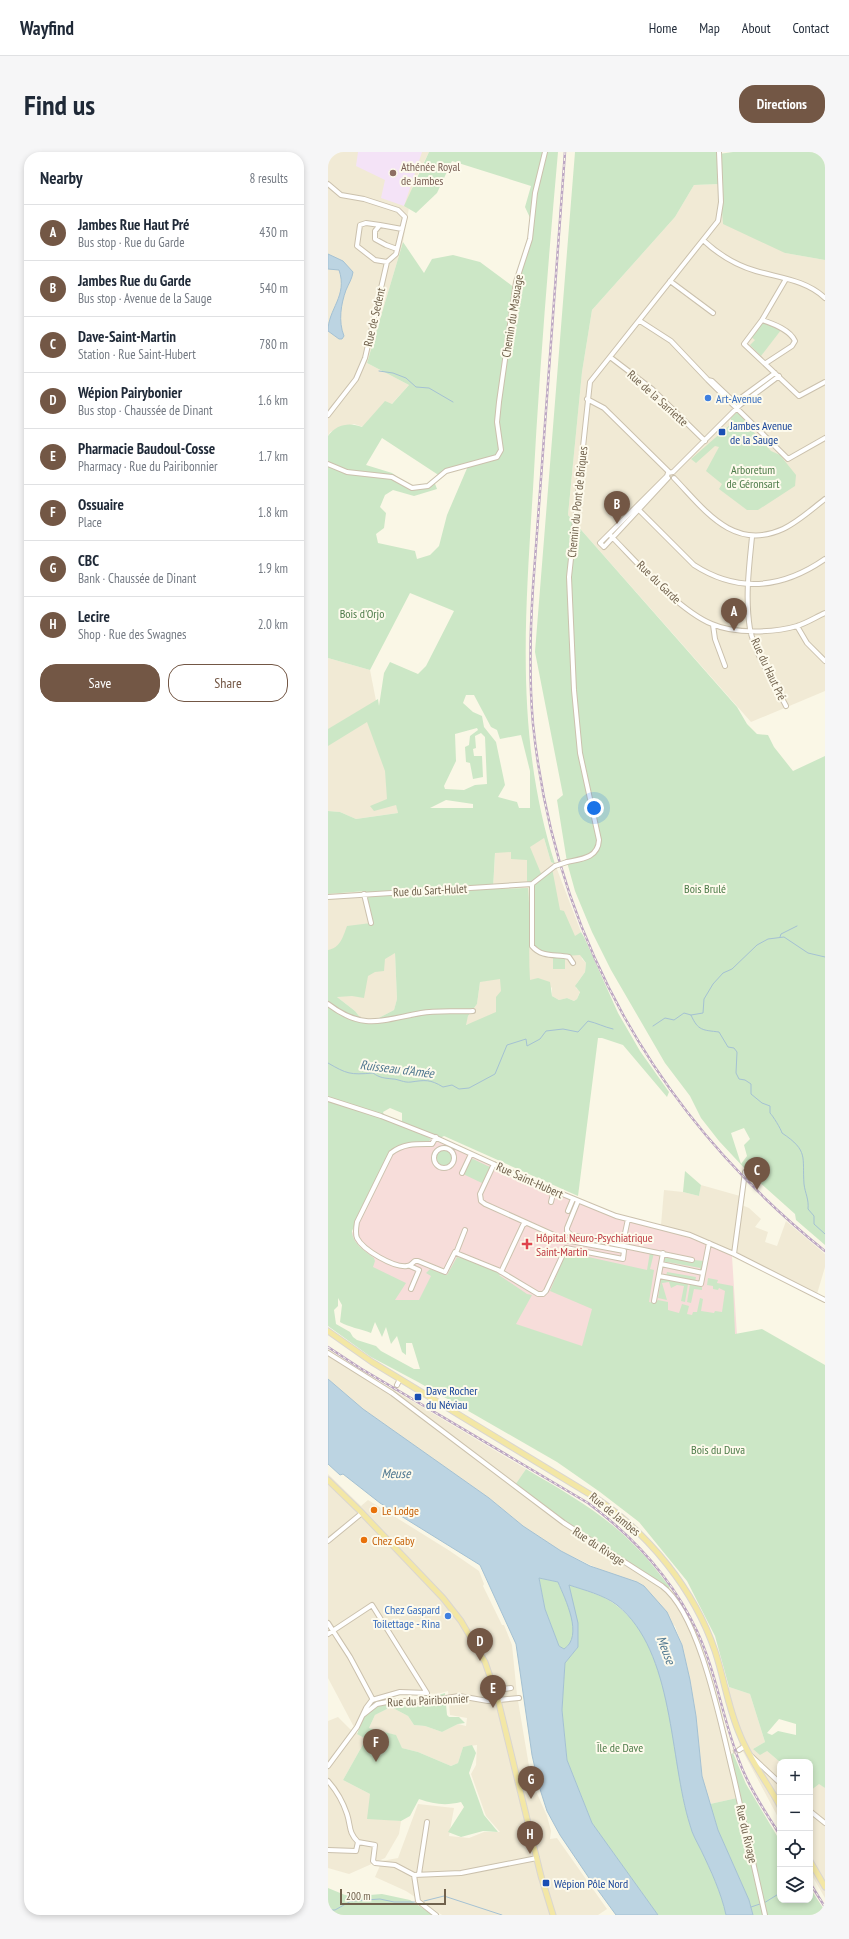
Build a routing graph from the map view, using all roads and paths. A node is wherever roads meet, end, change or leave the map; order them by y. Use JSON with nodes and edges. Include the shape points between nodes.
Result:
{"nodes":[{"id":1,"x":545,"y":152,"type":"edge"},
{"id":2,"x":719,"y":152,"type":"edge"},
{"id":3,"x":328,"y":184,"type":"edge"},
{"id":4,"x":380,"y":225,"type":"junction"},
{"id":5,"x":402,"y":229,"type":"junction"},
{"id":6,"x":703,"y":240,"type":"junction"},
{"id":7,"x":397,"y":249,"type":"junction"},
{"id":8,"x":387,"y":262,"type":"junction"},
{"id":9,"x":786,"y":279,"type":"junction"},
{"id":10,"x":670,"y":282,"type":"junction"},
{"id":11,"x":825,"y":298,"type":"edge"},
{"id":12,"x":712,"y":313,"type":"dead end"},
{"id":13,"x":762,"y":320,"type":"junction"},
{"id":14,"x":640,"y":321,"type":"junction"},
{"id":15,"x":610,"y":357,"type":"junction"},
{"id":16,"x":766,"y":363,"type":"junction"},
{"id":17,"x":774,"y":373,"type":"junction"},
{"id":18,"x":779,"y":376,"type":"junction"},
{"id":19,"x":825,"y":382,"type":"edge"},
{"id":20,"x":587,"y":399,"type":"junction"},
{"id":21,"x":738,"y":406,"type":"junction"},
{"id":22,"x":328,"y":415,"type":"edge"},
{"id":23,"x":825,"y":438,"type":"edge"},
{"id":24,"x":705,"y":442,"type":"junction"},
{"id":25,"x":328,"y":464,"type":"edge"},
{"id":26,"x":669,"y":475,"type":"junction"},
{"id":27,"x":825,"y":499,"type":"edge"},
{"id":28,"x":637,"y":509,"type":"junction"},
{"id":29,"x":752,"y":537,"type":"junction"},
{"id":30,"x":825,"y":559,"type":"edge"},
{"id":31,"x":748,"y":583,"type":"junction"},
{"id":32,"x":825,"y":613,"type":"edge"},
{"id":33,"x":713,"y":625,"type":"junction"},
{"id":34,"x":797,"y":626,"type":"junction"},
{"id":35,"x":750,"y":630,"type":"junction"},
{"id":36,"x":825,"y":661,"type":"edge"},
{"id":37,"x":725,"y":666,"type":"dead end"},
{"id":38,"x":786,"y":706,"type":"dead end"},
{"id":39,"x":532,"y":884,"type":"junction"},
{"id":40,"x":364,"y":894,"type":"junction"},
{"id":41,"x":328,"y":896,"type":"edge"},
{"id":42,"x":371,"y":923,"type":"dead end"},
{"id":43,"x":572,"y":963,"type":"dead end"},
{"id":44,"x":328,"y":1004,"type":"edge"},
{"id":45,"x":473,"y":1011,"type":"dead end"},
{"id":46,"x":328,"y":1099,"type":"edge"},
{"id":47,"x":436,"y":1137,"type":"junction"},
{"id":48,"x":450,"y":1144,"type":"junction"},
{"id":49,"x":448,"y":1149,"type":"junction"},
{"id":50,"x":472,"y":1154,"type":"junction"},
{"id":51,"x":494,"y":1164,"type":"junction"},
{"id":52,"x":744,"y":1172,"type":"dead end"},
{"id":53,"x":462,"y":1173,"type":"dead end"},
{"id":54,"x":554,"y":1190,"type":"junction"},
{"id":55,"x":575,"y":1200,"type":"junction"},
{"id":56,"x":551,"y":1202,"type":"dead end"},
{"id":57,"x":568,"y":1211,"type":"dead end"},
{"id":58,"x":628,"y":1219,"type":"junction"},
{"id":59,"x":526,"y":1222,"type":"junction"},
{"id":60,"x":465,"y":1230,"type":"dead end"},
{"id":61,"x":567,"y":1231,"type":"junction"},
{"id":62,"x":574,"y":1235,"type":"junction"},
{"id":63,"x":562,"y":1238,"type":"junction"},
{"id":64,"x":570,"y":1240,"type":"junction"},
{"id":65,"x":614,"y":1243,"type":"junction"},
{"id":66,"x":709,"y":1243,"type":"junction"},
{"id":67,"x":566,"y":1248,"type":"junction"},
{"id":68,"x":455,"y":1252,"type":"junction"},
{"id":69,"x":663,"y":1253,"type":"junction"},
{"id":70,"x":734,"y":1254,"type":"junction"},
{"id":71,"x":692,"y":1260,"type":"dead end"},
{"id":72,"x":661,"y":1264,"type":"junction"},
{"id":73,"x":410,"y":1266,"type":"junction"},
{"id":74,"x":501,"y":1272,"type":"junction"},
{"id":75,"x":703,"y":1273,"type":"junction"},
{"id":76,"x":659,"y":1276,"type":"junction"},
{"id":77,"x":411,"y":1289,"type":"dead end"},
{"id":78,"x":825,"y":1300,"type":"edge"},
{"id":79,"x":654,"y":1301,"type":"dead end"},
{"id":80,"x":328,"y":1331,"type":"edge"},
{"id":81,"x":328,"y":1353,"type":"edge"},
{"id":82,"x":400,"y":1379,"type":"junction"},
{"id":83,"x":397,"y":1385,"type":"tunnel mouth"},
{"id":84,"x":328,"y":1480,"type":"edge"},
{"id":85,"x":362,"y":1513,"type":"junction"},
{"id":86,"x":328,"y":1541,"type":"edge"},
{"id":87,"x":328,"y":1623,"type":"edge"},
{"id":88,"x":332,"y":1630,"type":"junction"},
{"id":89,"x":328,"y":1634,"type":"edge"},
{"id":90,"x":511,"y":1688,"type":"dead end"},
{"id":91,"x":496,"y":1690,"type":"junction"},
{"id":92,"x":519,"y":1698,"type":"dead end"},
{"id":93,"x":372,"y":1700,"type":"junction"},
{"id":94,"x":498,"y":1700,"type":"junction"},
{"id":95,"x":362,"y":1716,"type":"junction"},
{"id":96,"x":745,"y":1746,"type":"junction"},
{"id":97,"x":739,"y":1750,"type":"tunnel mouth"},
{"id":98,"x":733,"y":1752,"type":"tunnel mouth"},
{"id":99,"x":728,"y":1754,"type":"junction"},
{"id":100,"x":750,"y":1755,"type":"junction"},
{"id":101,"x":328,"y":1766,"type":"edge"},
{"id":102,"x":777,"y":1780,"type":"edge"},
{"id":103,"x":328,"y":1781,"type":"edge"},
{"id":104,"x":777,"y":1800,"type":"edge"},
{"id":105,"x":813,"y":1813,"type":"edge"},
{"id":106,"x":427,"y":1822,"type":"dead end"},
{"id":107,"x":825,"y":1823,"type":"edge"},
{"id":108,"x":358,"y":1842,"type":"junction"},
{"id":109,"x":328,"y":1850,"type":"edge"},
{"id":110,"x":537,"y":1858,"type":"junction"},
{"id":111,"x":813,"y":1866,"type":"edge"},
{"id":112,"x":420,"y":1874,"type":"junction"},
{"id":113,"x":414,"y":1875,"type":"junction"},
{"id":114,"x":825,"y":1887,"type":"edge"},
{"id":115,"x":436,"y":1915,"type":"edge"},
{"id":116,"x":553,"y":1915,"type":"edge"},
{"id":117,"x":765,"y":1915,"type":"edge"}],
"edges":[{"from":1,"to":25,"type":"street","name":"Chemin du Masuage","via":[[535,193],[530,239],[516,282],[497,422],[502,450],[497,457],[446,471],[428,486],[412,488],[392,477],[347,472]]},
{"from":2,"to":6,"type":"street","name":"Chemin du Pont de Briques","via":[[721,202],[718,221]]},
{"from":3,"to":5,"type":"street","name":"Rue de Sedent","via":[[342,195],[398,210],[405,218]]},
{"from":4,"to":5,"type":"street"},
{"from":4,"to":7,"type":"street","via":[[375,231],[375,238]]},
{"from":4,"to":8,"type":"street","via":[[360,225],[357,246],[375,260]]},
{"from":5,"to":7,"type":"street","name":"Rue de Sedent"},
{"from":6,"to":9,"type":"street","via":[[718,254],[737,264]]},
{"from":6,"to":10,"type":"street","name":"Chemin du Pont de Briques"},
{"from":7,"to":8,"type":"street","name":"Rue de Sedent","via":[[396,254]]},
{"from":8,"to":22,"type":"street","name":"Rue de Sedent","via":[[365,358],[356,379]]},
{"from":9,"to":11,"type":"street","via":[[810,287]]},
{"from":9,"to":13,"type":"street"},
{"from":10,"to":12,"type":"street"},
{"from":10,"to":14,"type":"street","name":"Chemin du Pont de Briques"},
{"from":13,"to":16,"type":"street","via":[[744,344]]},
{"from":13,"to":16,"type":"street","via":[[782,328],[795,342]]},
{"from":14,"to":15,"type":"street","name":"Chemin du Pont de Briques"},
{"from":14,"to":21,"type":"street","via":[[671,341],[708,380]]},
{"from":15,"to":20,"type":"street","name":"Chemin du Pont de Briques","via":[[590,382]]},
{"from":15,"to":24,"type":"street","name":"Rue de la Sarriette","via":[[652,389]]},
{"from":16,"to":17,"type":"street"},
{"from":17,"to":18,"type":"street"},
{"from":17,"to":21,"type":"street","via":[[738,400]]},
{"from":18,"to":19,"type":"street","via":[[799,396]]},
{"from":18,"to":21,"type":"street"},
{"from":20,"to":26,"type":"street","via":[[604,408]]},
{"from":20,"to":39,"type":"street","name":"Chemin du Pont de Briques","bridge":true,"via":[[569,577],[574,690],[580,753],[599,840],[592,855],[555,866]]},
{"from":21,"to":23,"type":"street","via":[[788,458]]},
{"from":21,"to":24,"type":"street"},
{"from":24,"to":26,"type":"street"},
{"from":26,"to":28,"type":"street"},
{"from":26,"to":29,"type":"street","via":[[713,518],[736,532]]},
{"from":27,"to":29,"type":"street","via":[[784,529]]},
{"from":28,"to":31,"type":"street","via":[[694,565],[725,580]]},
{"from":28,"to":33,"type":"street","name":"Rue du Garde","via":[[611,536],[688,610]]},
{"from":29,"to":31,"type":"street","name":"Rue du Haut Pré"},
{"from":30,"to":31,"type":"street","via":[[807,572],[784,580],[761,584]]},
{"from":31,"to":35,"type":"street","name":"Rue du Haut Pré"},
{"from":32,"to":34,"type":"street","name":"Rue du Garde"},
{"from":33,"to":35,"type":"street","name":"Rue du Garde"},
{"from":33,"to":37,"type":"street"},
{"from":34,"to":35,"type":"street","name":"Rue du Garde"},
{"from":34,"to":36,"type":"street","via":[[807,643]]},
{"from":35,"to":38,"type":"street","name":"Rue du Haut Pré"},
{"from":39,"to":40,"type":"street","name":"Rue du Sart-Hulet"},
{"from":39,"to":43,"type":"street","via":[[532,946],[550,956],[569,957]]},
{"from":40,"to":41,"type":"street","name":"Rue du Sart-Hulet"},
{"from":40,"to":42,"type":"street"},
{"from":44,"to":45,"type":"street","via":[[348,1017],[378,1021],[423,1012]]},
{"from":46,"to":47,"type":"street","name":"Rue Saint-Hubert"},
{"from":47,"to":48,"type":"street","name":"Rue Saint-Hubert"},
{"from":47,"to":73,"type":"street","via":[[432,1144],[407,1145],[391,1153],[356,1227],[360,1241],[379,1258]]},
{"from":48,"to":49,"type":"street"},
{"from":48,"to":50,"type":"street","name":"Rue Saint-Hubert"},
{"from":49,"to":49,"type":"street","via":[[441,1148],[434,1156],[440,1167],[449,1167],[453,1162],[454,1156]]},
{"from":50,"to":51,"type":"street","name":"Rue Saint-Hubert"},
{"from":50,"to":53,"type":"street"},
{"from":51,"to":54,"type":"street","name":"Rue Saint-Hubert"},
{"from":51,"to":59,"type":"street","via":[[480,1194],[481,1201]]},
{"from":52,"to":70,"type":"street"},
{"from":54,"to":55,"type":"street","name":"Rue Saint-Hubert"},
{"from":54,"to":56,"type":"street"},
{"from":55,"to":57,"type":"street"},
{"from":55,"to":58,"type":"street","name":"Rue Saint-Hubert"},
{"from":55,"to":61,"type":"street"},
{"from":58,"to":65,"type":"street","via":[[624,1238]]},
{"from":58,"to":66,"type":"street","name":"Rue Saint-Hubert","via":[[690,1234]]},
{"from":59,"to":63,"type":"street"},
{"from":59,"to":74,"type":"street"},
{"from":60,"to":68,"type":"street"},
{"from":61,"to":62,"type":"street"},
{"from":61,"to":63,"type":"street"},
{"from":62,"to":64,"type":"street"},
{"from":62,"to":65,"type":"street"},
{"from":63,"to":64,"type":"street"},
{"from":64,"to":67,"type":"street"},
{"from":64,"to":67,"type":"street","via":[[624,1251],[623,1259]]},
{"from":65,"to":69,"type":"street"},
{"from":66,"to":70,"type":"street","name":"Rue Saint-Hubert"},
{"from":66,"to":75,"type":"street"},
{"from":67,"to":74,"type":"street","via":[[546,1291],[542,1294],[532,1292]]},
{"from":68,"to":73,"type":"street","via":[[445,1272],[418,1261],[412,1262]]},
{"from":68,"to":74,"type":"street"},
{"from":69,"to":71,"type":"street"},
{"from":69,"to":72,"type":"street"},
{"from":70,"to":78,"type":"street","name":"Rue Saint-Hubert"},
{"from":72,"to":75,"type":"street"},
{"from":72,"to":76,"type":"street"},
{"from":73,"to":77,"type":"street","via":[[419,1270]]},
{"from":75,"to":76,"type":"street","via":[[701,1284]]},
{"from":76,"to":79,"type":"street"},
{"from":80,"to":82,"type":"main road","name":"Rue de Jambes"},
{"from":81,"to":99,"type":"street","name":"Rue du Rivage","via":[[393,1392],[564,1523],[670,1592],[704,1660]]},
{"from":82,"to":83,"type":"street"},
{"from":82,"to":96,"type":"main road","name":"Rue de Jambes","via":[[586,1491],[613,1510],[647,1541],[674,1574],[702,1622],[714,1649],[736,1726]]},
{"from":84,"to":85,"type":"main road"},
{"from":85,"to":86,"type":"street"},
{"from":85,"to":91,"type":"main road","via":[[443,1598],[461,1621],[485,1662]]},
{"from":87,"to":88,"type":"street"},
{"from":88,"to":89,"type":"street"},
{"from":88,"to":93,"type":"street","via":[[350,1657]]},
{"from":88,"to":93,"type":"street","via":[[372,1605],[427,1693],[400,1692]]},
{"from":90,"to":91,"type":"street"},
{"from":91,"to":94,"type":"main road"},
{"from":92,"to":94,"type":"street","name":"Rue du Pairibonnier"},
{"from":93,"to":95,"type":"street","name":"Rue du Pairibonnier"},
{"from":94,"to":95,"type":"street","name":"Rue du Pairibonnier","via":[[488,1701],[459,1696],[427,1701],[392,1701],[376,1704]]},
{"from":94,"to":110,"type":"main road"},
{"from":95,"to":101,"type":"street","name":"Rue du Pairibonnier","via":[[357,1727]]},
{"from":96,"to":97,"type":"street"},
{"from":96,"to":100,"type":"main road","name":"Rue de Jambes"},
{"from":98,"to":99,"type":"street"},
{"from":99,"to":117,"type":"street","name":"Rue du Rivage"},
{"from":100,"to":102,"type":"street"},
{"from":100,"to":104,"type":"main road","name":"Rue de Jambes"},
{"from":103,"to":108,"type":"street","via":[[341,1801],[350,1832]]},
{"from":105,"to":107,"type":"street"},
{"from":106,"to":112,"type":"street"},
{"from":108,"to":109,"type":"street","via":[[356,1851]]},
{"from":108,"to":113,"type":"street","via":[[375,1845],[375,1863],[395,1865]]},
{"from":110,"to":112,"type":"street","via":[[461,1873]]},
{"from":110,"to":116,"type":"main road","via":[[546,1898]]},
{"from":111,"to":114,"type":"main road"},
{"from":112,"to":113,"type":"street"},
{"from":113,"to":115,"type":"street","via":[[418,1901]]}]}
